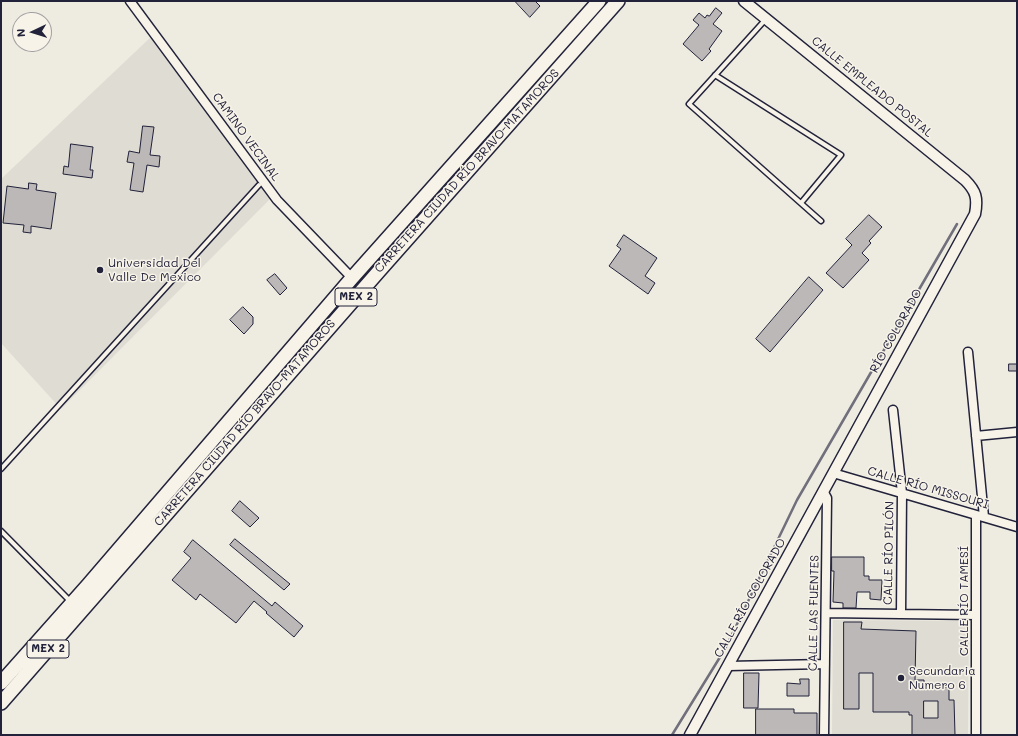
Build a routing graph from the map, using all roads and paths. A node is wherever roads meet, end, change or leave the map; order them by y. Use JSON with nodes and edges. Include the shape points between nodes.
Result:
{"nodes":[{"id":1,"x":130,"y":1,"type":"edge"},
{"id":2,"x":599,"y":1,"type":"edge"},
{"id":3,"x":618,"y":1,"type":"edge"},
{"id":4,"x":744,"y":1,"type":"edge"},
{"id":5,"x":766,"y":19,"type":"junction"},
{"id":6,"x":715,"y":75,"type":"junction"},
{"id":7,"x":478,"y":138,"type":"junction"},
{"id":8,"x":487,"y":148,"type":"junction"},
{"id":9,"x":259,"y":185,"type":"dead end"},
{"id":10,"x":977,"y":199,"type":"joint"},
{"id":11,"x":801,"y":203,"type":"junction"},
{"id":12,"x":822,"y":220,"type":"dead end"},
{"id":13,"x":352,"y":278,"type":"junction"},
{"id":14,"x":968,"y":352,"type":"dead end"},
{"id":15,"x":263,"y":383,"type":"junction"},
{"id":16,"x":273,"y":391,"type":"junction"},
{"id":17,"x":893,"y":410,"type":"dead end"},
{"id":18,"x":1017,"y":432,"type":"edge"},
{"id":19,"x":976,"y":436,"type":"junction"},
{"id":20,"x":1,"y":469,"type":"edge"},
{"id":21,"x":833,"y":473,"type":"junction"},
{"id":22,"x":823,"y":491,"type":"junction"},
{"id":23,"x":902,"y":493,"type":"junction"},
{"id":24,"x":976,"y":514,"type":"junction"},
{"id":25,"x":984,"y":517,"type":"junction"},
{"id":26,"x":1017,"y":527,"type":"edge"},
{"id":27,"x":1,"y":531,"type":"edge"},
{"id":28,"x":92,"y":590,"type":"junction"},
{"id":29,"x":72,"y":603,"type":"junction"},
{"id":30,"x":826,"y":613,"type":"junction"},
{"id":31,"x":900,"y":614,"type":"junction"},
{"id":32,"x":976,"y":615,"type":"junction"},
{"id":33,"x":825,"y":664,"type":"junction"},
{"id":34,"x":728,"y":666,"type":"junction"},
{"id":35,"x":1,"y":682,"type":"edge"},
{"id":36,"x":1,"y":703,"type":"edge"},
{"id":37,"x":690,"y":735,"type":"edge"},
{"id":38,"x":824,"y":735,"type":"edge"},
{"id":39,"x":976,"y":735,"type":"edge"}],
"edges":[{"from":1,"to":13,"type":"street","name":"CAMINO VECINAL","via":[[277,200]]},
{"from":2,"to":7,"type":"highway","number":"MEX 2"},
{"from":3,"to":8,"type":"highway","name":"CARRETERA CIUDAD RÍO BRAVO-MATAMOROS","number":"MEX 2"},
{"from":4,"to":5,"type":"street","name":"CALLE EMPLEADO POSTAL"},
{"from":5,"to":6,"type":"lane"},
{"from":5,"to":10,"type":"street","name":"CALLE EMPLEADO POSTAL","via":[[965,180],[972,186]]},
{"from":6,"to":11,"type":"lane","via":[[689,104]]},
{"from":6,"to":11,"type":"lane","via":[[841,155]]},
{"from":7,"to":8,"type":"highway"},
{"from":7,"to":13,"type":"highway","number":"MEX 2"},
{"from":8,"to":16,"type":"highway","name":"CARRETERA CIUDAD RÍO BRAVO-MATAMOROS","number":"MEX 2"},
{"from":9,"to":20,"type":"lane"},
{"from":10,"to":21,"type":"street","name":"RÍO COLORADO","via":[[976,214]]},
{"from":11,"to":12,"type":"lane"},
{"from":13,"to":15,"type":"highway","number":"MEX 2"},
{"from":14,"to":19,"type":"street"},
{"from":15,"to":16,"type":"highway"},
{"from":15,"to":28,"type":"highway","number":"MEX 2"},
{"from":16,"to":28,"type":"highway","name":"CARRETERA CIUDAD RÍO BRAVO-MATAMOROS","number":"MEX 2"},
{"from":17,"to":23,"type":"street","name":"CALLE RÍO PILÓN"},
{"from":18,"to":19,"type":"street"},
{"from":19,"to":25,"type":"street"},
{"from":21,"to":22,"type":"street","name":"CALLE RÍO COLORADO"},
{"from":21,"to":23,"type":"street","name":"CALLE RÍO MISSOURI"},
{"from":22,"to":30,"type":"street","name":"CALLE LAS FUENTES","via":[[827,498]]},
{"from":22,"to":34,"type":"street","name":"CALLE RÍO COLORADO"},
{"from":23,"to":24,"type":"street","name":"CALLE RÍO MISSOURI"},
{"from":23,"to":31,"type":"street","name":"CALLE RÍO PILÓN"},
{"from":24,"to":25,"type":"street","name":"CALLE RÍO MISSOURI"},
{"from":24,"to":32,"type":"street","name":"CALLE RÍO TAMESÍ"},
{"from":25,"to":26,"type":"street","name":"CALLE RÍO MISSOURI"},
{"from":27,"to":29,"type":"lane"},
{"from":28,"to":29,"type":"highway","number":"MEX 2"},
{"from":28,"to":36,"type":"highway","name":"CARRETERA CIUDAD RÍO BRAVO-MATAMOROS","number":"MEX 2"},
{"from":29,"to":35,"type":"highway","number":"MEX 2"},
{"from":30,"to":31,"type":"street"},
{"from":30,"to":33,"type":"street","name":"CALLE LAS FUENTES"},
{"from":31,"to":32,"type":"street"},
{"from":32,"to":39,"type":"street","name":"CALLE RÍO TAMESÍ"},
{"from":33,"to":34,"type":"street"},
{"from":33,"to":38,"type":"street","name":"CALLE LAS FUENTES"},
{"from":34,"to":37,"type":"street","name":"CALLE RÍO COLORADO"}]}
